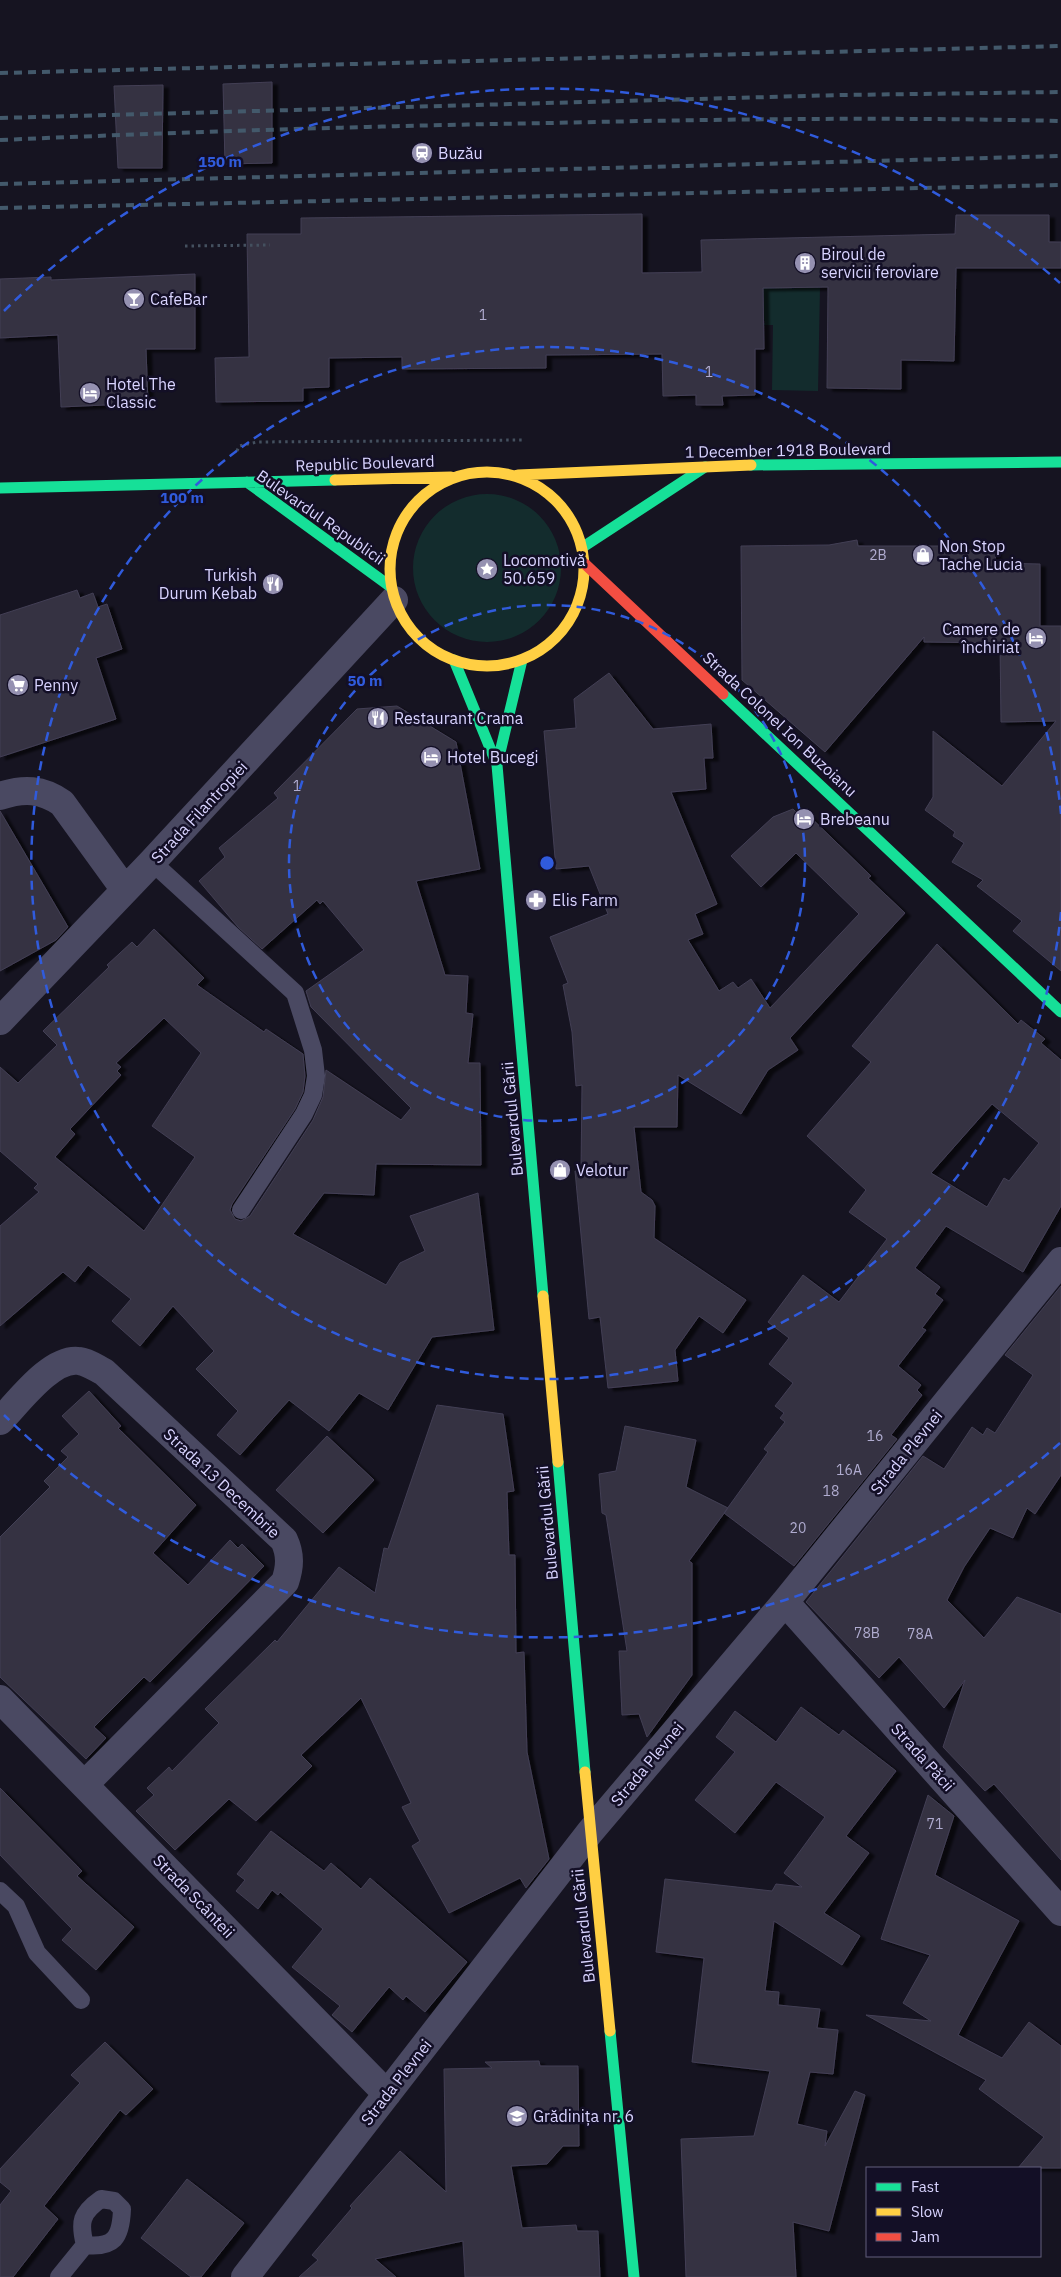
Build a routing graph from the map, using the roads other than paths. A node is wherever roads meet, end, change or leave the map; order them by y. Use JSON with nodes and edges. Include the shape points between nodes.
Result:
{"nodes":[{"id":1,"x":1061,"y":462,"type":"edge"},
{"id":2,"x":706,"y":466,"type":"junction"},
{"id":3,"x":514,"y":475,"type":"junction"},
{"id":4,"x":455,"y":477,"type":"junction"},
{"id":5,"x":247,"y":482,"type":"junction"},
{"id":6,"x":0,"y":488,"type":"edge"},
{"id":7,"x":583,"y":547,"type":"junction"},
{"id":8,"x":585,"y":564,"type":"junction"},
{"id":9,"x":392,"y":594,"type":"junction"},
{"id":10,"x":454,"y":660,"type":"junction"},
{"id":11,"x":522,"y":660,"type":"junction"},
{"id":12,"x":497,"y":765,"type":"junction"},
{"id":13,"x":8,"y":793,"type":"edge"},
{"id":14,"x":152,"y":862,"type":"junction"},
{"id":15,"x":125,"y":890,"type":"junction"},
{"id":16,"x":1061,"y":1012,"type":"edge"},
{"id":17,"x":0,"y":1020,"type":"edge"},
{"id":18,"x":241,"y":1210,"type":"dead end"},
{"id":19,"x":1061,"y":1261,"type":"edge"},
{"id":20,"x":0,"y":1421,"type":"edge"},
{"id":21,"x":784,"y":1602,"type":"junction"},
{"id":22,"x":0,"y":1699,"type":"edge"},
{"id":23,"x":85,"y":1784,"type":"junction"},
{"id":24,"x":590,"y":1832,"type":"junction"},
{"id":25,"x":0,"y":1891,"type":"edge"},
{"id":26,"x":1061,"y":1912,"type":"edge"},
{"id":27,"x":81,"y":2000,"type":"dead end"},
{"id":28,"x":387,"y":2094,"type":"junction"},
{"id":29,"x":85,"y":2245,"type":"dead end"},
{"id":30,"x":59,"y":2277,"type":"edge"},
{"id":31,"x":245,"y":2277,"type":"edge"},
{"id":32,"x":634,"y":2277,"type":"edge"}],
"edges":[{"from":1,"to":2,"type":"street","name":"1 December 1918 Boulevard"},
{"from":2,"to":3,"type":"street","name":"1 December 1918 Boulevard"},
{"from":2,"to":7,"type":"street"},
{"from":3,"to":4,"type":"street","via":[[485,471]]},
{"from":3,"to":7,"type":"street","via":[[538,485],[559,502],[574,522]]},
{"from":4,"to":5,"type":"street","name":"Republic Boulevard"},
{"from":4,"to":9,"type":"street","via":[[424,494],[402,520],[390,553]]},
{"from":5,"to":6,"type":"street","name":"Bulevardul Republicii"},
{"from":5,"to":9,"type":"street","name":"Bulevardul Republicii"},
{"from":7,"to":8,"type":"street"},
{"from":8,"to":11,"type":"street","via":[[583,589],[575,612],[562,632]]},
{"from":8,"to":16,"type":"street","name":"Strada Colonel Ion Buzoianu"},
{"from":9,"to":10,"type":"street","via":[[407,626],[428,646]]},
{"from":9,"to":14,"type":"street","name":"Strada Filantropiei"},
{"from":10,"to":11,"type":"street","via":[[476,666],[499,666]]},
{"from":10,"to":12,"type":"street","name":"Bulevardul Gării"},
{"from":11,"to":12,"type":"street","name":"Bulevardul Gării"},
{"from":12,"to":24,"type":"street","name":"Bulevardul Gării"},
{"from":13,"to":15,"type":"street","via":[[34,790],[51,795],[62,803]]},
{"from":14,"to":15,"type":"street","name":"Strada Filantropiei"},
{"from":14,"to":18,"type":"lane","via":[[295,993],[313,1050],[316,1076],[313,1094],[304,1114]]},
{"from":15,"to":17,"type":"street","name":"Strada Filantropiei"},
{"from":19,"to":21,"type":"street","name":"Strada Plevnei"},
{"from":20,"to":23,"type":"street","name":"Strada 13 Decembrie","via":[[52,1368],[66,1361],[90,1364],[104,1372],[284,1540],[290,1551],[289,1572],[284,1582]]},
{"from":21,"to":24,"type":"street","name":"Strada Plevnei"},
{"from":21,"to":26,"type":"street","name":"Strada Păcii"},
{"from":22,"to":23,"type":"street","name":"Strada Scânteii"},
{"from":23,"to":28,"type":"street","name":"Strada Scânteii"},
{"from":24,"to":28,"type":"street","name":"Strada Plevnei"},
{"from":24,"to":32,"type":"street","name":"Bulevardul Gării"},
{"from":25,"to":27,"type":"lane","via":[[16,1906],[37,1953]]},
{"from":28,"to":31,"type":"street","name":"Strada Plevnei"},
{"from":29,"to":30,"type":"lane"}]}
